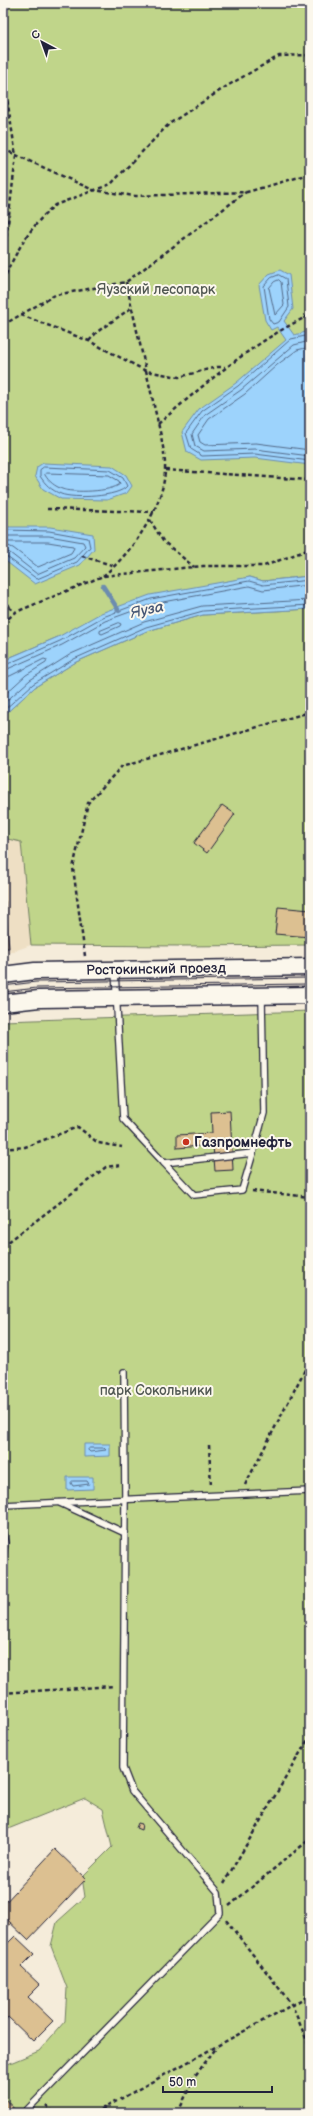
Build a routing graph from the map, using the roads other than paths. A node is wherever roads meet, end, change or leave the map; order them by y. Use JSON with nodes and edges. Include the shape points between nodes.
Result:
{"nodes":[{"id":1,"x":310,"y":967,"type":"edge"},
{"id":2,"x":115,"y":970,"type":"junction"},
{"id":3,"x":3,"y":975,"type":"edge"},
{"id":4,"x":310,"y":995,"type":"edge"},
{"id":5,"x":262,"y":996,"type":"junction"},
{"id":6,"x":115,"y":998,"type":"junction"},
{"id":7,"x":3,"y":1003,"type":"edge"},
{"id":8,"x":253,"y":1153,"type":"junction"},
{"id":9,"x":164,"y":1163,"type":"junction"},
{"id":10,"x":124,"y":1372,"type":"dead end"},
{"id":11,"x":310,"y":1491,"type":"edge"},
{"id":12,"x":125,"y":1499,"type":"junction"},
{"id":13,"x":58,"y":1502,"type":"junction"},
{"id":14,"x":3,"y":1505,"type":"edge"},
{"id":15,"x":125,"y":1533,"type":"junction"},
{"id":16,"x":3,"y":1534,"type":"edge"},
{"id":17,"x":3,"y":1555,"type":"edge"},
{"id":18,"x":24,"y":2113,"type":"edge"}],
"edges":[{"from":1,"to":2,"type":"main road","name":"Ростокинский проезд"},
{"from":2,"to":3,"type":"main road","name":"Ростокинский проезд","via":[[35,970]]},
{"from":2,"to":6,"type":"lane"},
{"from":4,"to":5,"type":"main road","name":"Ростокинский проезд"},
{"from":5,"to":6,"type":"main road","name":"Ростокинский проезд"},
{"from":5,"to":8,"type":"lane","via":[[264,1112]]},
{"from":6,"to":7,"type":"main road","name":"Ростокинский проезд","via":[[39,999]]},
{"from":6,"to":9,"type":"lane","via":[[123,1119]]},
{"from":8,"to":9,"type":"lane"},
{"from":8,"to":9,"type":"lane","via":[[242,1190],[194,1195]]},
{"from":10,"to":12,"type":"lane"},
{"from":11,"to":12,"type":"lane"},
{"from":12,"to":13,"type":"lane"},
{"from":12,"to":15,"type":"lane"},
{"from":13,"to":14,"type":"lane"},
{"from":13,"to":15,"type":"lane"},
{"from":15,"to":18,"type":"lane","via":[[123,1768],[132,1791],[218,1892],[220,1913]]},
{"from":16,"to":17,"type":"lane"}]}
